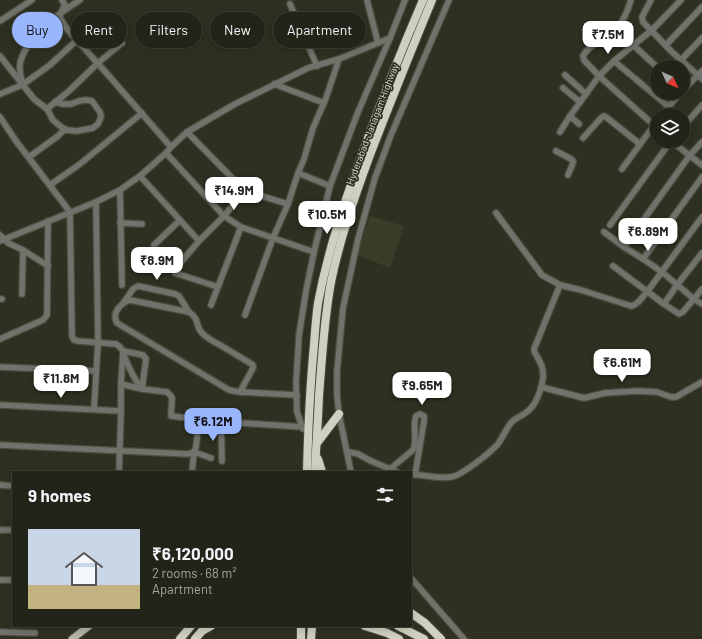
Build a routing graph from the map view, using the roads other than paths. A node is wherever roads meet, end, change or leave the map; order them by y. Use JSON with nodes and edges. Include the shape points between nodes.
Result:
{"nodes":[{"id":1,"x":32,"y":0,"type":"edge"},
{"id":2,"x":62,"y":0,"type":"edge"},
{"id":3,"x":80,"y":0,"type":"edge"},
{"id":4,"x":367,"y":0,"type":"edge"},
{"id":5,"x":405,"y":0,"type":"edge"},
{"id":6,"x":423,"y":0,"type":"edge"},
{"id":7,"x":432,"y":0,"type":"edge"},
{"id":8,"x":449,"y":0,"type":"edge"},
{"id":9,"x":631,"y":0,"type":"edge"},
{"id":10,"x":651,"y":0,"type":"edge"},
{"id":11,"x":681,"y":0,"type":"edge"},
{"id":12,"x":290,"y":4,"type":"dead end"},
{"id":13,"x":702,"y":7,"type":"edge"},
{"id":14,"x":61,"y":12,"type":"edge"},
{"id":15,"x":62,"y":12,"type":"edge"},
{"id":16,"x":0,"y":21,"type":"edge"},
{"id":17,"x":63,"y":23,"type":"edge"},
{"id":18,"x":617,"y":28,"type":"junction"},
{"id":19,"x":652,"y":30,"type":"junction"},
{"id":20,"x":71,"y":33,"type":"edge"},
{"id":21,"x":390,"y":38,"type":"junction"},
{"id":22,"x":702,"y":38,"type":"edge"},
{"id":23,"x":378,"y":43,"type":"junction"},
{"id":24,"x":634,"y":45,"type":"junction"},
{"id":25,"x":666,"y":45,"type":"junction"},
{"id":26,"x":71,"y":46,"type":"edge"},
{"id":27,"x":26,"y":48,"type":"edge"},
{"id":28,"x":84,"y":48,"type":"edge"},
{"id":29,"x":116,"y":48,"type":"edge"},
{"id":30,"x":0,"y":56,"type":"edge"},
{"id":31,"x":339,"y":59,"type":"junction"},
{"id":32,"x":650,"y":60,"type":"edge"},
{"id":33,"x":681,"y":60,"type":"joint"},
{"id":34,"x":614,"y":61,"type":"junction"},
{"id":35,"x":98,"y":63,"type":"junction"},
{"id":36,"x":317,"y":66,"type":"junction"},
{"id":37,"x":690,"y":67,"type":"edge"},
{"id":38,"x":565,"y":75,"type":"dead end"},
{"id":39,"x":701,"y":75,"type":"edge"},
{"id":40,"x":599,"y":76,"type":"junction"},
{"id":41,"x":274,"y":84,"type":"junction"},
{"id":42,"x":690,"y":84,"type":"edge"},
{"id":43,"x":22,"y":85,"type":"junction"},
{"id":44,"x":563,"y":88,"type":"dead end"},
{"id":45,"x":0,"y":94,"type":"edge"},
{"id":46,"x":586,"y":94,"type":"junction"},
{"id":47,"x":674,"y":100,"type":"edge"},
{"id":48,"x":55,"y":102,"type":"junction"},
{"id":49,"x":580,"y":102,"type":"junction"},
{"id":50,"x":324,"y":103,"type":"junction"},
{"id":51,"x":702,"y":105,"type":"edge"},
{"id":52,"x":669,"y":107,"type":"joint"},
{"id":53,"x":47,"y":108,"type":"junction"},
{"id":54,"x":142,"y":114,"type":"junction"},
{"id":55,"x":570,"y":116,"type":"junction"},
{"id":56,"x":0,"y":117,"type":"edge"},
{"id":57,"x":690,"y":119,"type":"edge"},
{"id":58,"x":650,"y":120,"type":"edge"},
{"id":59,"x":579,"y":124,"type":"dead end"},
{"id":60,"x":65,"y":129,"type":"junction"},
{"id":61,"x":187,"y":132,"type":"junction"},
{"id":62,"x":560,"y":132,"type":"dead end"},
{"id":63,"x":650,"y":132,"type":"edge"},
{"id":64,"x":583,"y":138,"type":"dead end"},
{"id":65,"x":702,"y":142,"type":"edge"},
{"id":66,"x":640,"y":144,"type":"junction"},
{"id":67,"x":171,"y":147,"type":"junction"},
{"id":68,"x":666,"y":148,"type":"edge"},
{"id":69,"x":680,"y":148,"type":"edge"},
{"id":70,"x":556,"y":151,"type":"dead end"},
{"id":71,"x":166,"y":153,"type":"junction"},
{"id":72,"x":690,"y":155,"type":"junction"},
{"id":73,"x":29,"y":157,"type":"junction"},
{"id":74,"x":702,"y":165,"type":"edge"},
{"id":75,"x":622,"y":169,"type":"dead end"},
{"id":76,"x":298,"y":173,"type":"junction"},
{"id":77,"x":568,"y":175,"type":"dead end"},
{"id":78,"x":140,"y":176,"type":"junction"},
{"id":79,"x":702,"y":177,"type":"edge"},
{"id":80,"x":50,"y":185,"type":"junction"},
{"id":81,"x":330,"y":186,"type":"junction"},
{"id":82,"x":120,"y":190,"type":"junction"},
{"id":83,"x":245,"y":191,"type":"junction"},
{"id":84,"x":96,"y":202,"type":"junction"},
{"id":85,"x":288,"y":204,"type":"junction"},
{"id":86,"x":70,"y":212,"type":"junction"},
{"id":87,"x":496,"y":213,"type":"dead end"},
{"id":88,"x":224,"y":216,"type":"junction"},
{"id":89,"x":702,"y":217,"type":"edge"},
{"id":90,"x":180,"y":220,"type":"junction"},
{"id":91,"x":48,"y":221,"type":"junction"},
{"id":92,"x":120,"y":223,"type":"junction"},
{"id":93,"x":142,"y":224,"type":"dead end"},
{"id":94,"x":610,"y":225,"type":"dead end"},
{"id":95,"x":241,"y":227,"type":"junction"},
{"id":96,"x":604,"y":232,"type":"dead end"},
{"id":97,"x":273,"y":238,"type":"junction"},
{"id":98,"x":1,"y":239,"type":"edge"},
{"id":99,"x":199,"y":241,"type":"junction"},
{"id":100,"x":154,"y":245,"type":"dead end"},
{"id":101,"x":624,"y":247,"type":"junction"},
{"id":102,"x":23,"y":250,"type":"junction"},
{"id":103,"x":314,"y":252,"type":"junction"},
{"id":104,"x":702,"y":253,"type":"edge"},
{"id":105,"x":644,"y":259,"type":"junction"},
{"id":106,"x":48,"y":266,"type":"junction"},
{"id":107,"x":612,"y":266,"type":"dead end"},
{"id":108,"x":662,"y":272,"type":"junction"},
{"id":109,"x":122,"y":285,"type":"dead end"},
{"id":110,"x":560,"y":285,"type":"junction"},
{"id":111,"x":677,"y":285,"type":"junction"},
{"id":112,"x":218,"y":287,"type":"junction"},
{"id":113,"x":702,"y":289,"type":"edge"},
{"id":114,"x":647,"y":292,"type":"junction"},
{"id":115,"x":22,"y":294,"type":"dead end"},
{"id":116,"x":694,"y":299,"type":"junction"},
{"id":117,"x":124,"y":302,"type":"junction"},
{"id":118,"x":664,"y":304,"type":"junction"},
{"id":119,"x":702,"y":304,"type":"edge"},
{"id":120,"x":211,"y":305,"type":"dead end"},
{"id":121,"x":189,"y":312,"type":"junction"},
{"id":122,"x":245,"y":315,"type":"dead end"},
{"id":123,"x":0,"y":339,"type":"edge"},
{"id":124,"x":98,"y":343,"type":"junction"},
{"id":125,"x":123,"y":351,"type":"junction"},
{"id":126,"x":0,"y":367,"type":"edge"},
{"id":127,"x":96,"y":371,"type":"junction"},
{"id":128,"x":702,"y":382,"type":"edge"},
{"id":129,"x":121,"y":384,"type":"junction"},
{"id":130,"x":541,"y":387,"type":"junction"},
{"id":131,"x":142,"y":389,"type":"junction"},
{"id":132,"x":240,"y":392,"type":"junction"},
{"id":133,"x":297,"y":395,"type":"junction"},
{"id":134,"x":0,"y":405,"type":"edge"},
{"id":135,"x":94,"y":409,"type":"junction"},
{"id":136,"x":121,"y":410,"type":"junction"},
{"id":137,"x":339,"y":414,"type":"junction"},
{"id":138,"x":199,"y":420,"type":"junction"},
{"id":139,"x":221,"y":422,"type":"junction"},
{"id":140,"x":303,"y":427,"type":"junction"},
{"id":141,"x":308,"y":440,"type":"junction"},
{"id":142,"x":0,"y":445,"type":"edge"},
{"id":143,"x":316,"y":446,"type":"junction"},
{"id":144,"x":120,"y":450,"type":"junction"},
{"id":145,"x":194,"y":452,"type":"junction"},
{"id":146,"x":348,"y":452,"type":"junction"},
{"id":147,"x":211,"y":458,"type":"dead end"},
{"id":148,"x":222,"y":461,"type":"dead end"},
{"id":149,"x":390,"y":469,"type":"junction"},
{"id":150,"x":119,"y":471,"type":"edge"},
{"id":151,"x":192,"y":471,"type":"edge"},
{"id":152,"x":307,"y":471,"type":"edge"},
{"id":153,"x":315,"y":471,"type":"edge"},
{"id":154,"x":322,"y":471,"type":"edge"},
{"id":155,"x":351,"y":471,"type":"edge"},
{"id":156,"x":395,"y":471,"type":"edge"},
{"id":157,"x":413,"y":474,"type":"edge"},
{"id":158,"x":0,"y":485,"type":"edge"},
{"id":159,"x":12,"y":486,"type":"edge"},
{"id":160,"x":0,"y":530,"type":"edge"},
{"id":161,"x":12,"y":530,"type":"edge"},
{"id":162,"x":412,"y":579,"type":"edge"},
{"id":163,"x":0,"y":580,"type":"edge"},
{"id":164,"x":12,"y":580,"type":"edge"},
{"id":165,"x":412,"y":614,"type":"edge"},
{"id":166,"x":88,"y":627,"type":"edge"},
{"id":167,"x":190,"y":627,"type":"edge"},
{"id":168,"x":209,"y":627,"type":"edge"},
{"id":169,"x":301,"y":627,"type":"edge"},
{"id":170,"x":312,"y":627,"type":"edge"},
{"id":171,"x":368,"y":627,"type":"edge"},
{"id":172,"x":400,"y":627,"type":"edge"},
{"id":173,"x":0,"y":632,"type":"edge"},
{"id":174,"x":34,"y":633,"type":"dead end"},
{"id":175,"x":72,"y":639,"type":"edge"},
{"id":176,"x":180,"y":639,"type":"edge"},
{"id":177,"x":195,"y":639,"type":"edge"},
{"id":178,"x":301,"y":639,"type":"edge"},
{"id":179,"x":311,"y":639,"type":"edge"},
{"id":180,"x":398,"y":639,"type":"edge"},
{"id":181,"x":424,"y":639,"type":"edge"},
{"id":182,"x":441,"y":639,"type":"edge"},
{"id":183,"x":464,"y":639,"type":"edge"}],
"edges":[{"from":1,"to":16,"type":"street"},
{"from":2,"to":14,"type":"street","via":[[65,5]]},
{"from":3,"to":15,"type":"street"},
{"from":4,"to":23,"type":"street"},
{"from":5,"to":21,"type":"street"},
{"from":6,"to":141,"type":"highway","name":"Hyderabad-Janagam Highway","via":[[348,192],[328,257],[318,304]]},
{"from":7,"to":143,"type":"highway","name":"Hyderabad-Janagam Highway","via":[[384,118],[341,241],[325,320]]},
{"from":8,"to":137,"type":"street","via":[[391,135],[375,178],[358,239],[343,314],[337,371]]},
{"from":9,"to":18,"type":"street"},
{"from":10,"to":19,"type":"street","via":[[642,19]]},
{"from":11,"to":19,"type":"street"},
{"from":12,"to":36,"type":"street"},
{"from":13,"to":25,"type":"street"},
{"from":17,"to":20,"type":"street"},
{"from":18,"to":24,"type":"street"},
{"from":18,"to":40,"type":"street","via":[[588,49],[583,56]]},
{"from":19,"to":24,"type":"street"},
{"from":19,"to":25,"type":"street"},
{"from":21,"to":23,"type":"street"},
{"from":21,"to":81,"type":"street"},
{"from":22,"to":33,"type":"street"},
{"from":23,"to":31,"type":"street"},
{"from":24,"to":32,"type":"street"},
{"from":24,"to":34,"type":"street"},
{"from":25,"to":33,"type":"street"},
{"from":26,"to":43,"type":"street"},
{"from":27,"to":43,"type":"street","via":[[19,65]]},
{"from":28,"to":35,"type":"street"},
{"from":29,"to":35,"type":"street"},
{"from":30,"to":43,"type":"street"},
{"from":31,"to":36,"type":"street"},
{"from":31,"to":50,"type":"street"},
{"from":34,"to":40,"type":"street"},
{"from":34,"to":52,"type":"street"},
{"from":35,"to":48,"type":"street"},
{"from":35,"to":54,"type":"street"},
{"from":36,"to":41,"type":"street"},
{"from":37,"to":39,"type":"street"},
{"from":38,"to":46,"type":"street"},
{"from":39,"to":42,"type":"street"},
{"from":40,"to":46,"type":"street"},
{"from":40,"to":58,"type":"street"},
{"from":41,"to":50,"type":"street"},
{"from":41,"to":61,"type":"street"},
{"from":43,"to":45,"type":"street"},
{"from":43,"to":53,"type":"street","via":[[34,99]]},
{"from":44,"to":49,"type":"street"},
{"from":46,"to":49,"type":"street"},
{"from":47,"to":52,"type":"street"},
{"from":48,"to":53,"type":"street"},
{"from":48,"to":60,"type":"street","via":[[71,104],[92,101],[100,112],[98,124],[93,128],[77,131]]},
{"from":49,"to":55,"type":"street"},
{"from":50,"to":76,"type":"street"},
{"from":51,"to":57,"type":"street"},
{"from":53,"to":60,"type":"street","via":[[53,120]]},
{"from":54,"to":67,"type":"street"},
{"from":54,"to":80,"type":"street"},
{"from":55,"to":59,"type":"street"},
{"from":55,"to":62,"type":"street"},
{"from":56,"to":73,"type":"street"},
{"from":60,"to":73,"type":"street"},
{"from":61,"to":67,"type":"street"},
{"from":61,"to":83,"type":"street"},
{"from":63,"to":66,"type":"street"},
{"from":64,"to":66,"type":"street","via":[[604,116]]},
{"from":65,"to":72,"type":"street"},
{"from":66,"to":75,"type":"street"},
{"from":67,"to":71,"type":"street"},
{"from":68,"to":94,"type":"street"},
{"from":69,"to":72,"type":"street"},
{"from":70,"to":77,"type":"street","via":[[573,161]]},
{"from":71,"to":78,"type":"street"},
{"from":71,"to":88,"type":"street"},
{"from":72,"to":74,"type":"street"},
{"from":72,"to":101,"type":"street"},
{"from":73,"to":80,"type":"street"},
{"from":76,"to":81,"type":"street"},
{"from":76,"to":85,"type":"street"},
{"from":78,"to":82,"type":"street"},
{"from":78,"to":90,"type":"street"},
{"from":79,"to":105,"type":"street"},
{"from":80,"to":86,"type":"street"},
{"from":81,"to":103,"type":"street"},
{"from":82,"to":84,"type":"street"},
{"from":82,"to":92,"type":"street"},
{"from":83,"to":85,"type":"street"},
{"from":83,"to":88,"type":"street"},
{"from":84,"to":86,"type":"street"},
{"from":84,"to":124,"type":"street"},
{"from":85,"to":97,"type":"street"},
{"from":86,"to":91,"type":"street"},
{"from":86,"to":124,"type":"street","via":[[72,336],[76,341]]},
{"from":87,"to":110,"type":"street","via":[[542,275]]},
{"from":88,"to":95,"type":"street"},
{"from":88,"to":99,"type":"street"},
{"from":89,"to":108,"type":"street"},
{"from":90,"to":99,"type":"street"},
{"from":90,"to":100,"type":"street"},
{"from":91,"to":98,"type":"street"},
{"from":91,"to":106,"type":"street"},
{"from":92,"to":93,"type":"street"},
{"from":92,"to":109,"type":"street"},
{"from":95,"to":97,"type":"street"},
{"from":95,"to":112,"type":"street"},
{"from":96,"to":101,"type":"street"},
{"from":97,"to":103,"type":"street"},
{"from":97,"to":122,"type":"street"},
{"from":98,"to":102,"type":"street"},
{"from":99,"to":112,"type":"street","via":[[174,271]]},
{"from":101,"to":105,"type":"street"},
{"from":102,"to":106,"type":"street"},
{"from":102,"to":115,"type":"street"},
{"from":103,"to":133,"type":"street","via":[[299,335]]},
{"from":104,"to":111,"type":"street"},
{"from":105,"to":108,"type":"street"},
{"from":106,"to":123,"type":"street","via":[[46,318]]},
{"from":107,"to":114,"type":"street"},
{"from":108,"to":111,"type":"street"},
{"from":108,"to":114,"type":"street"},
{"from":110,"to":114,"type":"street","via":[[631,306]]},
{"from":110,"to":130,"type":"street","via":[[534,349],[543,369]]},
{"from":111,"to":116,"type":"street"},
{"from":111,"to":118,"type":"street"},
{"from":112,"to":120,"type":"street"},
{"from":113,"to":116,"type":"street"},
{"from":114,"to":118,"type":"street"},
{"from":116,"to":118,"type":"street","via":[[680,314]]},
{"from":116,"to":119,"type":"street"},
{"from":117,"to":121,"type":"street","via":[[130,300]]},
{"from":117,"to":121,"type":"street","via":[[138,286],[179,296]]},
{"from":117,"to":132,"type":"street","via":[[115,314],[117,323],[229,390]]},
{"from":121,"to":132,"type":"street","via":[[197,320],[202,333],[253,365]]},
{"from":124,"to":125,"type":"street","via":[[116,344]]},
{"from":124,"to":127,"type":"street"},
{"from":125,"to":129,"type":"street"},
{"from":125,"to":131,"type":"street","via":[[128,368]]},
{"from":125,"to":131,"type":"street","via":[[144,356],[146,359]]},
{"from":126,"to":127,"type":"street"},
{"from":127,"to":135,"type":"street"},
{"from":128,"to":130,"type":"street","via":[[671,397],[658,392],[637,391],[605,393],[584,398]]},
{"from":129,"to":131,"type":"street"},
{"from":129,"to":136,"type":"street"},
{"from":130,"to":157,"type":"street","via":[[533,407],[512,421],[491,452],[467,469],[452,477]]},
{"from":131,"to":138,"type":"street","via":[[170,394],[171,416]]},
{"from":132,"to":133,"type":"street"},
{"from":133,"to":140,"type":"street","via":[[297,412]]},
{"from":134,"to":135,"type":"street"},
{"from":135,"to":136,"type":"street"},
{"from":136,"to":144,"type":"street"},
{"from":137,"to":143,"type":"highway"},
{"from":137,"to":146,"type":"street"},
{"from":138,"to":139,"type":"street"},
{"from":138,"to":145,"type":"street"},
{"from":139,"to":140,"type":"street"},
{"from":139,"to":148,"type":"street"},
{"from":140,"to":141,"type":"street"},
{"from":141,"to":152,"type":"highway","name":"Hyderabad-Janagam Highway"},
{"from":142,"to":144,"type":"street"},
{"from":143,"to":153,"type":"highway","name":"Hyderabad-Janagam Highway"},
{"from":143,"to":154,"type":"highway"},
{"from":144,"to":145,"type":"street","via":[[188,454]]},
{"from":144,"to":150,"type":"street"},
{"from":145,"to":147,"type":"street"},
{"from":145,"to":151,"type":"street"},
{"from":146,"to":149,"type":"street"},
{"from":146,"to":155,"type":"street"},
{"from":149,"to":156,"type":"street"},
{"from":149,"to":157,"type":"street","via":[[413,450],[414,421],[420,414],[424,416],[424,421]]},
{"from":158,"to":159,"type":"street"},
{"from":160,"to":161,"type":"street"},
{"from":162,"to":183,"type":"street"},
{"from":163,"to":164,"type":"street"},
{"from":165,"to":182,"type":"highway"},
{"from":166,"to":175,"type":"main road"},
{"from":167,"to":176,"type":"highway"},
{"from":168,"to":177,"type":"highway"},
{"from":169,"to":178,"type":"highway"},
{"from":170,"to":179,"type":"highway"},
{"from":171,"to":180,"type":"highway"},
{"from":172,"to":181,"type":"highway"},
{"from":173,"to":174,"type":"street"}]}
